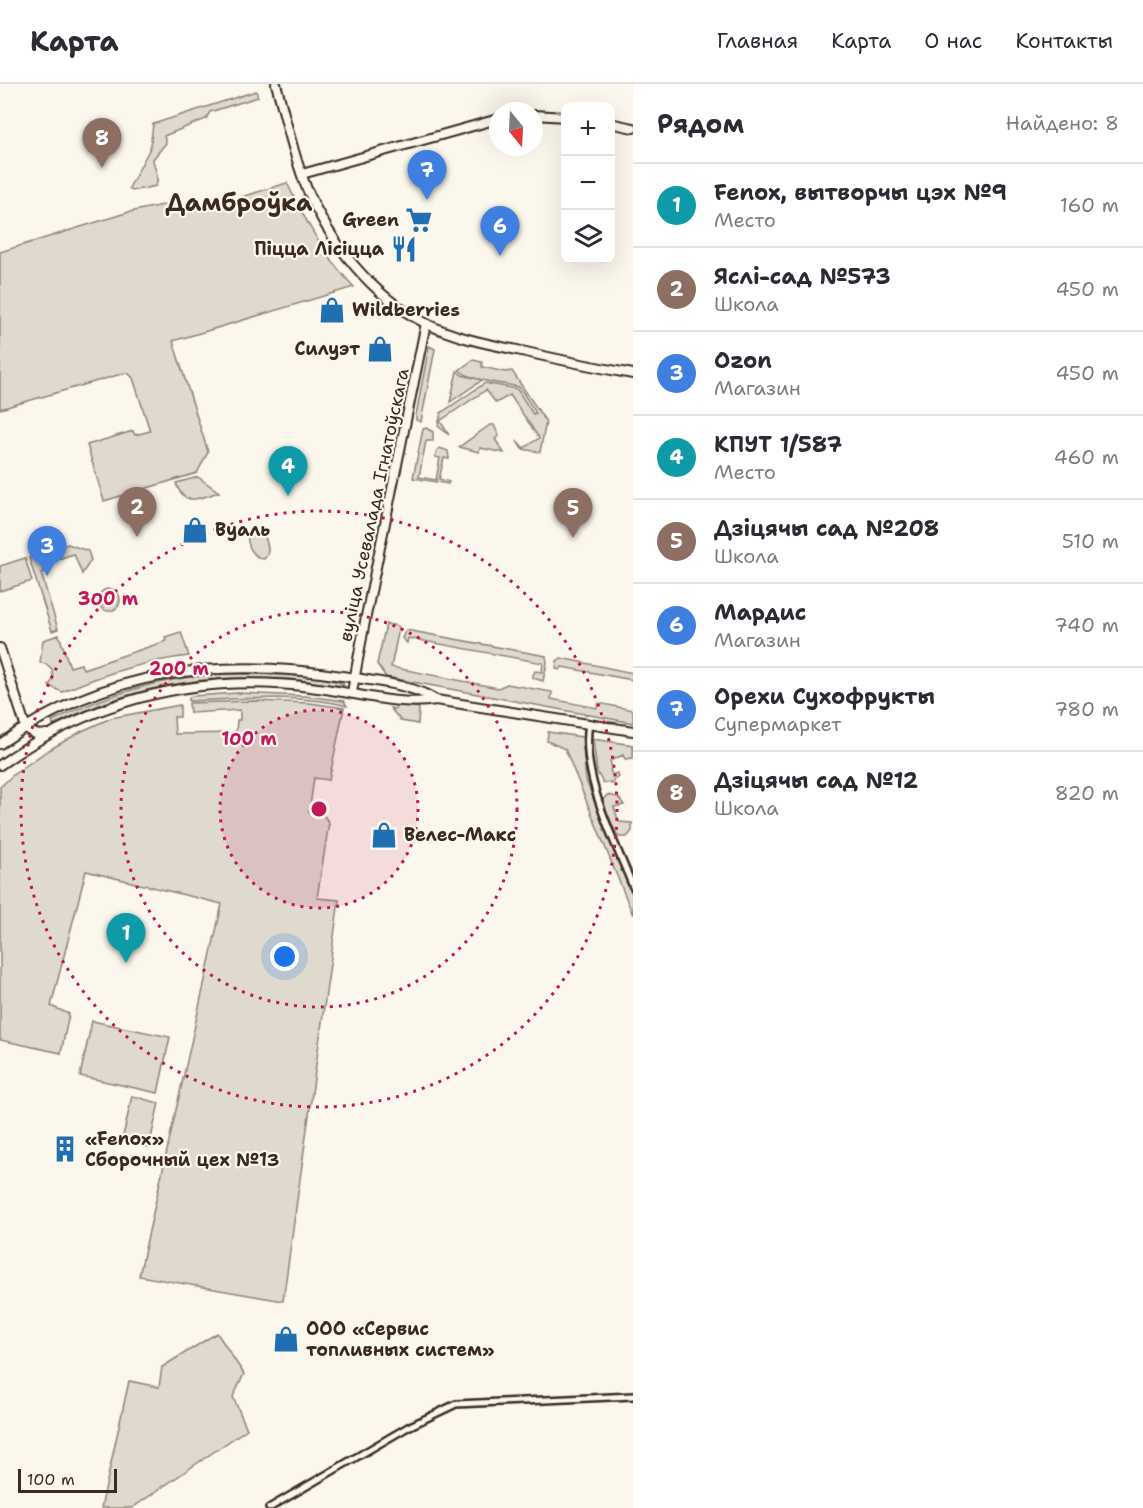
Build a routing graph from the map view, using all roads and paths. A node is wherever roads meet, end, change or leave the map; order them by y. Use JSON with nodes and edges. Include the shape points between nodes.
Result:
{"nodes":[{"id":1,"x":276,"y":84,"type":"edge"},
{"id":2,"x":543,"y":116,"type":"edge"},
{"id":3,"x":561,"y":117,"type":"edge"},
{"id":4,"x":489,"y":122,"type":"edge"},
{"id":5,"x":615,"y":124,"type":"edge"},
{"id":6,"x":633,"y":128,"type":"edge"},
{"id":7,"x":302,"y":174,"type":"junction"},
{"id":8,"x":426,"y":323,"type":"junction"},
{"id":9,"x":633,"y":374,"type":"edge"},
{"id":10,"x":0,"y":648,"type":"edge"},
{"id":11,"x":354,"y":678,"type":"junction"},
{"id":12,"x":352,"y":692,"type":"junction"},
{"id":13,"x":436,"y":700,"type":"junction"},
{"id":14,"x":21,"y":712,"type":"junction"},
{"id":15,"x":42,"y":719,"type":"junction"},
{"id":16,"x":589,"y":723,"type":"junction"},
{"id":17,"x":28,"y":728,"type":"junction"},
{"id":18,"x":633,"y":731,"type":"edge"},
{"id":19,"x":48,"y":734,"type":"junction"},
{"id":20,"x":0,"y":744,"type":"edge"},
{"id":21,"x":26,"y":747,"type":"junction"},
{"id":22,"x":0,"y":765,"type":"edge"},
{"id":23,"x":633,"y":887,"type":"edge"},
{"id":24,"x":633,"y":1396,"type":"edge"},
{"id":25,"x":269,"y":1508,"type":"edge"}],
"edges":[{"from":1,"to":7,"type":"main road"},
{"from":2,"to":3,"type":"main road"},
{"from":4,"to":7,"type":"main road"},
{"from":5,"to":6,"type":"main road"},
{"from":7,"to":8,"type":"main road","via":[[326,225],[354,266],[389,298]]},
{"from":8,"to":9,"type":"main road","via":[[494,346]]},
{"from":8,"to":11,"type":"main road","name":"вуліца Усевалада Ігнатоўскага"},
{"from":10,"to":14,"type":"main road"},
{"from":11,"to":12,"type":"main road","name":"вуліца Усевалада Ігнатоўскага"},
{"from":11,"to":13,"type":"main road","via":[[415,689]]},
{"from":11,"to":15,"type":"main road","via":[[260,667],[182,672],[112,688]]},
{"from":12,"to":13,"type":"main road","via":[[412,702]]},
{"from":12,"to":19,"type":"main road","via":[[250,683],[183,688],[112,706]]},
{"from":13,"to":16,"type":"main road"},
{"from":14,"to":15,"type":"main road"},
{"from":14,"to":17,"type":"main road"},
{"from":15,"to":17,"type":"main road"},
{"from":16,"to":18,"type":"main road"},
{"from":16,"to":23,"type":"street","via":[[586,744],[595,791]]},
{"from":17,"to":19,"type":"main road"},
{"from":17,"to":20,"type":"main road"},
{"from":17,"to":21,"type":"main road"},
{"from":19,"to":21,"type":"main road"},
{"from":21,"to":22,"type":"main road"},
{"from":24,"to":25,"type":"street","via":[[456,1404],[408,1426]]}]}
